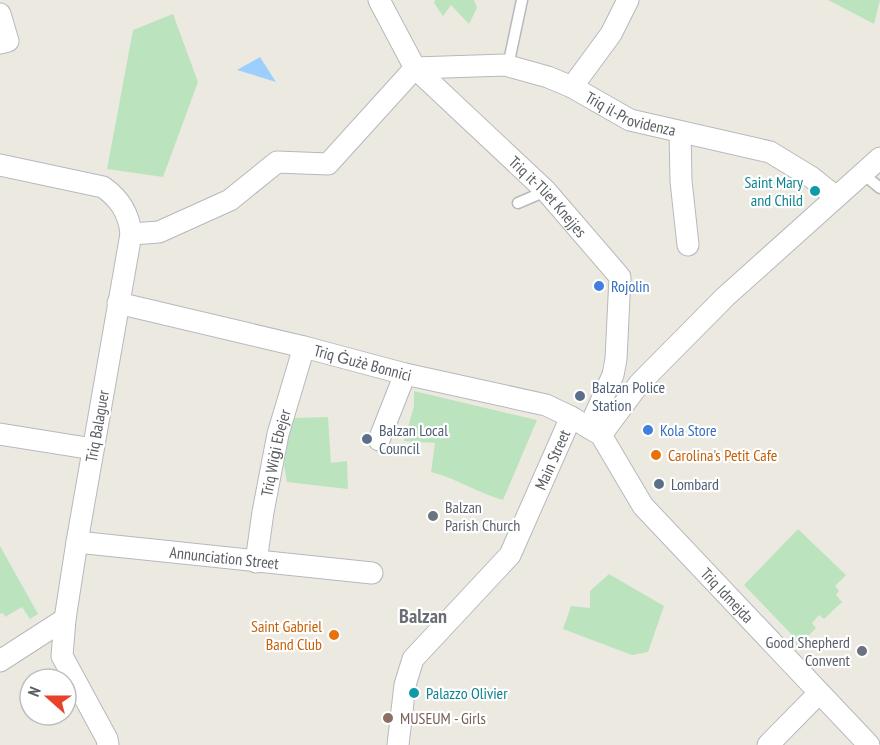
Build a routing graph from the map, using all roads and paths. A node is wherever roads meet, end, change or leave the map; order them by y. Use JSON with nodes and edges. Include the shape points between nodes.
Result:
{"nodes":[{"id":1,"x":379,"y":0,"type":"edge"},
{"id":2,"x":522,"y":0,"type":"edge"},
{"id":3,"x":628,"y":0,"type":"edge"},
{"id":4,"x":0,"y":14,"type":"edge"},
{"id":5,"x":0,"y":43,"type":"edge"},
{"id":6,"x":508,"y":66,"type":"junction"},
{"id":7,"x":415,"y":68,"type":"junction"},
{"id":8,"x":572,"y":87,"type":"junction"},
{"id":9,"x":680,"y":132,"type":"junction"},
{"id":10,"x":880,"y":158,"type":"edge"},
{"id":11,"x":0,"y":165,"type":"edge"},
{"id":12,"x":863,"y":174,"type":"junction"},
{"id":13,"x":880,"y":189,"type":"edge"},
{"id":14,"x":546,"y":191,"type":"junction"},
{"id":15,"x":836,"y":197,"type":"junction"},
{"id":16,"x":518,"y":203,"type":"dead end"},
{"id":17,"x":131,"y":234,"type":"junction"},
{"id":18,"x":688,"y":245,"type":"dead end"},
{"id":19,"x":118,"y":303,"type":"junction"},
{"id":20,"x":304,"y":347,"type":"junction"},
{"id":21,"x":405,"y":374,"type":"junction"},
{"id":22,"x":613,"y":375,"type":"junction"},
{"id":23,"x":631,"y":395,"type":"junction"},
{"id":24,"x":571,"y":417,"type":"junction"},
{"id":25,"x":595,"y":432,"type":"junction"},
{"id":26,"x":0,"y":434,"type":"edge"},
{"id":27,"x":379,"y":440,"type":"dead end"},
{"id":28,"x":93,"y":449,"type":"junction"},
{"id":29,"x":77,"y":542,"type":"junction"},
{"id":30,"x":256,"y":562,"type":"junction"},
{"id":31,"x":372,"y":573,"type":"dead end"},
{"id":32,"x":65,"y":619,"type":"junction"},
{"id":33,"x":0,"y":661,"type":"edge"},
{"id":34,"x":819,"y":693,"type":"junction"},
{"id":35,"x":108,"y":745,"type":"edge"},
{"id":36,"x":398,"y":745,"type":"edge"},
{"id":37,"x":768,"y":745,"type":"edge"},
{"id":38,"x":869,"y":745,"type":"edge"}],
"edges":[{"from":1,"to":7,"type":"street","name":"Triq it-Tliet Knejjes"},
{"from":2,"to":6,"type":"lane"},
{"from":3,"to":8,"type":"street","via":[[611,34]]},
{"from":4,"to":5,"type":"street","via":[[8,41]]},
{"from":6,"to":7,"type":"street","name":"Triq il-Providenza"},
{"from":6,"to":8,"type":"street","name":"Triq il-Providenza"},
{"from":7,"to":14,"type":"street","name":"Triq it-Tliet Knejjes"},
{"from":7,"to":17,"type":"street","via":[[328,165],[276,162],[230,200],[159,232]]},
{"from":8,"to":9,"type":"street","name":"Triq il-Providenza","via":[[630,120]]},
{"from":9,"to":15,"type":"street","name":"Triq il-Providenza","via":[[770,152]]},
{"from":9,"to":18,"type":"street"},
{"from":10,"to":12,"type":"street"},
{"from":11,"to":17,"type":"street","via":[[103,187],[123,206]]},
{"from":12,"to":13,"type":"lane"},
{"from":12,"to":15,"type":"street"},
{"from":14,"to":16,"type":"lane"},
{"from":14,"to":22,"type":"street","name":"Triq it-Tliet Knejjes","via":[[620,277]]},
{"from":15,"to":23,"type":"street","via":[[724,297]]},
{"from":17,"to":19,"type":"street","name":"Triq Balaguer"},
{"from":19,"to":20,"type":"street","name":"Triq Ġużè Bonnici"},
{"from":19,"to":28,"type":"street","name":"Triq Balaguer"},
{"from":20,"to":21,"type":"street","name":"Triq Ġużè Bonnici"},
{"from":20,"to":30,"type":"street","name":"Triq Wiġi Ebejer","via":[[278,434]]},
{"from":21,"to":24,"type":"street","name":"Triq Ġużè Bonnici","via":[[546,405]]},
{"from":21,"to":27,"type":"street"},
{"from":22,"to":23,"type":"street"},
{"from":22,"to":25,"type":"street","name":"Triq it-Tliet Knejjes"},
{"from":23,"to":25,"type":"street"},
{"from":24,"to":25,"type":"street","name":"Triq Ġużè Bonnici"},
{"from":24,"to":36,"type":"street","name":"Main Street","via":[[510,555],[413,659],[405,684]]},
{"from":25,"to":34,"type":"street","name":"Triq Idmejda","via":[[643,506]]},
{"from":26,"to":28,"type":"street"},
{"from":28,"to":29,"type":"street","name":"Triq Balaguer"},
{"from":29,"to":30,"type":"street","name":"Annunciation Street"},
{"from":29,"to":32,"type":"street","name":"Triq Balaguer"},
{"from":30,"to":31,"type":"street","name":"Annunciation Street"},
{"from":32,"to":33,"type":"street"},
{"from":32,"to":35,"type":"street","name":"Triq Balaguer","via":[[62,656]]},
{"from":34,"to":37,"type":"street"},
{"from":34,"to":38,"type":"street","name":"Triq Idmejda"}]}
